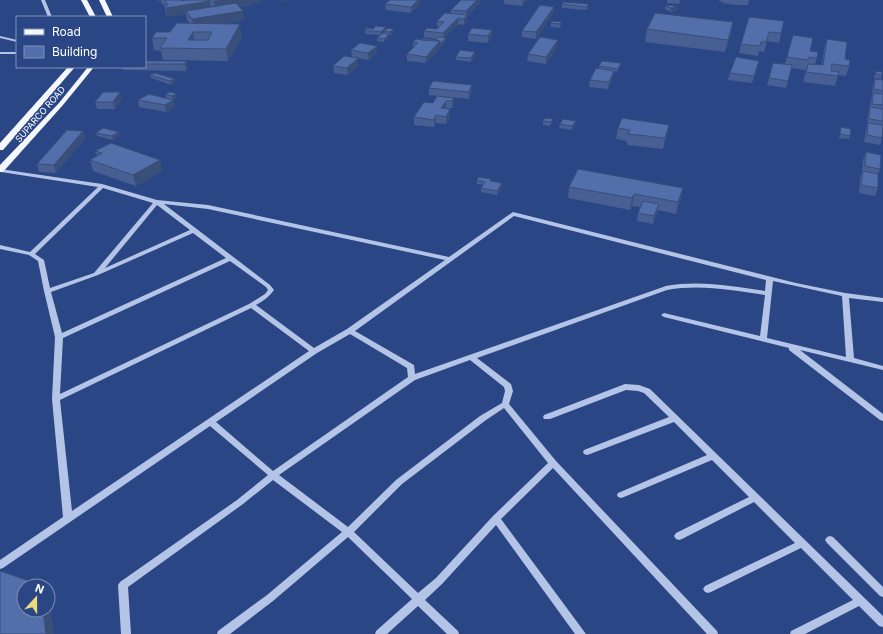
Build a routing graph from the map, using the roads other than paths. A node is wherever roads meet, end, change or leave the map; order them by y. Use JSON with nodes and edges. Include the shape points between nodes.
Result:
{"nodes":[{"id":1,"x":43,"y":0,"type":"edge"},
{"id":2,"x":84,"y":0,"type":"edge"},
{"id":3,"x":102,"y":0,"type":"edge"},
{"id":4,"x":50,"y":16,"type":"edge"},
{"id":5,"x":92,"y":16,"type":"edge"},
{"id":6,"x":110,"y":16,"type":"edge"},
{"id":7,"x":0,"y":37,"type":"edge"},
{"id":8,"x":16,"y":41,"type":"edge"},
{"id":9,"x":0,"y":53,"type":"edge"},
{"id":10,"x":16,"y":54,"type":"edge"},
{"id":11,"x":71,"y":68,"type":"edge"},
{"id":12,"x":90,"y":68,"type":"edge"},
{"id":13,"x":0,"y":148,"type":"edge"},
{"id":14,"x":2,"y":167,"type":"edge"},
{"id":15,"x":102,"y":186,"type":"junction"},
{"id":16,"x":157,"y":202,"type":"junction"},
{"id":17,"x":194,"y":230,"type":"junction"},
{"id":18,"x":0,"y":247,"type":"edge"},
{"id":19,"x":31,"y":254,"type":"junction"},
{"id":20,"x":231,"y":258,"type":"junction"},
{"id":21,"x":450,"y":259,"type":"junction"},
{"id":22,"x":96,"y":274,"type":"junction"},
{"id":23,"x":770,"y":278,"type":"junction"},
{"id":24,"x":47,"y":291,"type":"junction"},
{"id":25,"x":768,"y":294,"type":"junction"},
{"id":26,"x":845,"y":295,"type":"junction"},
{"id":27,"x":883,"y":300,"type":"edge"},
{"id":28,"x":251,"y":305,"type":"junction"},
{"id":29,"x":664,"y":315,"type":"dead end"},
{"id":30,"x":350,"y":331,"type":"junction"},
{"id":31,"x":60,"y":337,"type":"junction"},
{"id":32,"x":763,"y":339,"type":"junction"},
{"id":33,"x":789,"y":345,"type":"junction"},
{"id":34,"x":314,"y":351,"type":"junction"},
{"id":35,"x":472,"y":358,"type":"junction"},
{"id":36,"x":850,"y":360,"type":"junction"},
{"id":37,"x":883,"y":368,"type":"edge"},
{"id":38,"x":412,"y":378,"type":"junction"},
{"id":39,"x":56,"y":399,"type":"junction"},
{"id":40,"x":505,"y":404,"type":"junction"},
{"id":41,"x":547,"y":417,"type":"dead end"},
{"id":42,"x":673,"y":418,"type":"junction"},
{"id":43,"x":883,"y":418,"type":"edge"},
{"id":44,"x":210,"y":422,"type":"junction"},
{"id":45,"x":587,"y":452,"type":"dead end"},
{"id":46,"x":712,"y":456,"type":"junction"},
{"id":47,"x":553,"y":463,"type":"junction"},
{"id":48,"x":274,"y":476,"type":"junction"},
{"id":49,"x":622,"y":495,"type":"dead end"},
{"id":50,"x":754,"y":498,"type":"junction"},
{"id":51,"x":68,"y":519,"type":"junction"},
{"id":52,"x":496,"y":519,"type":"junction"},
{"id":53,"x":348,"y":532,"type":"junction"},
{"id":54,"x":679,"y":536,"type":"dead end"},
{"id":55,"x":830,"y":540,"type":"dead end"},
{"id":56,"x":801,"y":544,"type":"junction"},
{"id":57,"x":0,"y":565,"type":"edge"},
{"id":58,"x":708,"y":589,"type":"dead end"},
{"id":59,"x":883,"y":592,"type":"edge"},
{"id":60,"x":418,"y":600,"type":"junction"},
{"id":61,"x":859,"y":601,"type":"junction"},
{"id":62,"x":883,"y":623,"type":"edge"},
{"id":63,"x":126,"y":634,"type":"edge"},
{"id":64,"x":222,"y":634,"type":"edge"},
{"id":65,"x":380,"y":634,"type":"edge"},
{"id":66,"x":454,"y":634,"type":"edge"},
{"id":67,"x":581,"y":634,"type":"edge"},
{"id":68,"x":713,"y":634,"type":"edge"},
{"id":69,"x":796,"y":634,"type":"edge"}],
"edges":[{"from":1,"to":4,"type":"street"},
{"from":2,"to":5,"type":"main road"},
{"from":3,"to":6,"type":"main road"},
{"from":7,"to":8,"type":"street"},
{"from":9,"to":10,"type":"street"},
{"from":11,"to":13,"type":"main road","name":"SUPARCO ROAD"},
{"from":12,"to":14,"type":"main road","name":"SUPARCO ROAD","via":[[61,104]]},
{"from":14,"to":15,"type":"street"},
{"from":15,"to":16,"type":"street"},
{"from":15,"to":19,"type":"street"},
{"from":16,"to":17,"type":"street"},
{"from":16,"to":21,"type":"street","via":[[208,207]]},
{"from":16,"to":22,"type":"street"},
{"from":17,"to":20,"type":"street"},
{"from":17,"to":22,"type":"street"},
{"from":18,"to":19,"type":"street"},
{"from":19,"to":24,"type":"street","via":[[41,260]]},
{"from":20,"to":28,"type":"street","via":[[271,290]]},
{"from":20,"to":31,"type":"street"},
{"from":21,"to":23,"type":"street","via":[[513,214]]},
{"from":21,"to":30,"type":"street"},
{"from":22,"to":24,"type":"street"},
{"from":23,"to":25,"type":"street"},
{"from":23,"to":26,"type":"street"},
{"from":24,"to":31,"type":"street"},
{"from":25,"to":32,"type":"street"},
{"from":25,"to":35,"type":"street","via":[[682,284]]},
{"from":26,"to":27,"type":"street"},
{"from":26,"to":36,"type":"street"},
{"from":28,"to":34,"type":"street"},
{"from":28,"to":39,"type":"street"},
{"from":29,"to":32,"type":"street"},
{"from":30,"to":34,"type":"street"},
{"from":30,"to":38,"type":"street","via":[[411,367]]},
{"from":31,"to":39,"type":"street"},
{"from":32,"to":33,"type":"street"},
{"from":33,"to":36,"type":"street"},
{"from":33,"to":43,"type":"street"},
{"from":34,"to":44,"type":"street"},
{"from":35,"to":38,"type":"street"},
{"from":35,"to":40,"type":"street","via":[[508,386]]},
{"from":36,"to":37,"type":"street"},
{"from":38,"to":48,"type":"street"},
{"from":39,"to":51,"type":"street"},
{"from":40,"to":47,"type":"street"},
{"from":40,"to":53,"type":"street","via":[[399,482]]},
{"from":41,"to":42,"type":"street","via":[[625,387],[647,391]]},
{"from":42,"to":45,"type":"street"},
{"from":42,"to":46,"type":"street"},
{"from":44,"to":48,"type":"street"},
{"from":44,"to":51,"type":"street"},
{"from":46,"to":49,"type":"street"},
{"from":46,"to":50,"type":"street"},
{"from":47,"to":52,"type":"street"},
{"from":47,"to":68,"type":"street"},
{"from":48,"to":53,"type":"street"},
{"from":48,"to":63,"type":"street","via":[[123,585]]},
{"from":50,"to":54,"type":"street"},
{"from":50,"to":56,"type":"street"},
{"from":51,"to":57,"type":"street"},
{"from":52,"to":60,"type":"street"},
{"from":52,"to":67,"type":"street"},
{"from":53,"to":60,"type":"street"},
{"from":53,"to":64,"type":"street","via":[[270,598]]},
{"from":55,"to":59,"type":"street"},
{"from":56,"to":58,"type":"street"},
{"from":56,"to":61,"type":"street"},
{"from":60,"to":65,"type":"street"},
{"from":60,"to":66,"type":"street"},
{"from":61,"to":62,"type":"street"},
{"from":61,"to":69,"type":"street"}]}
